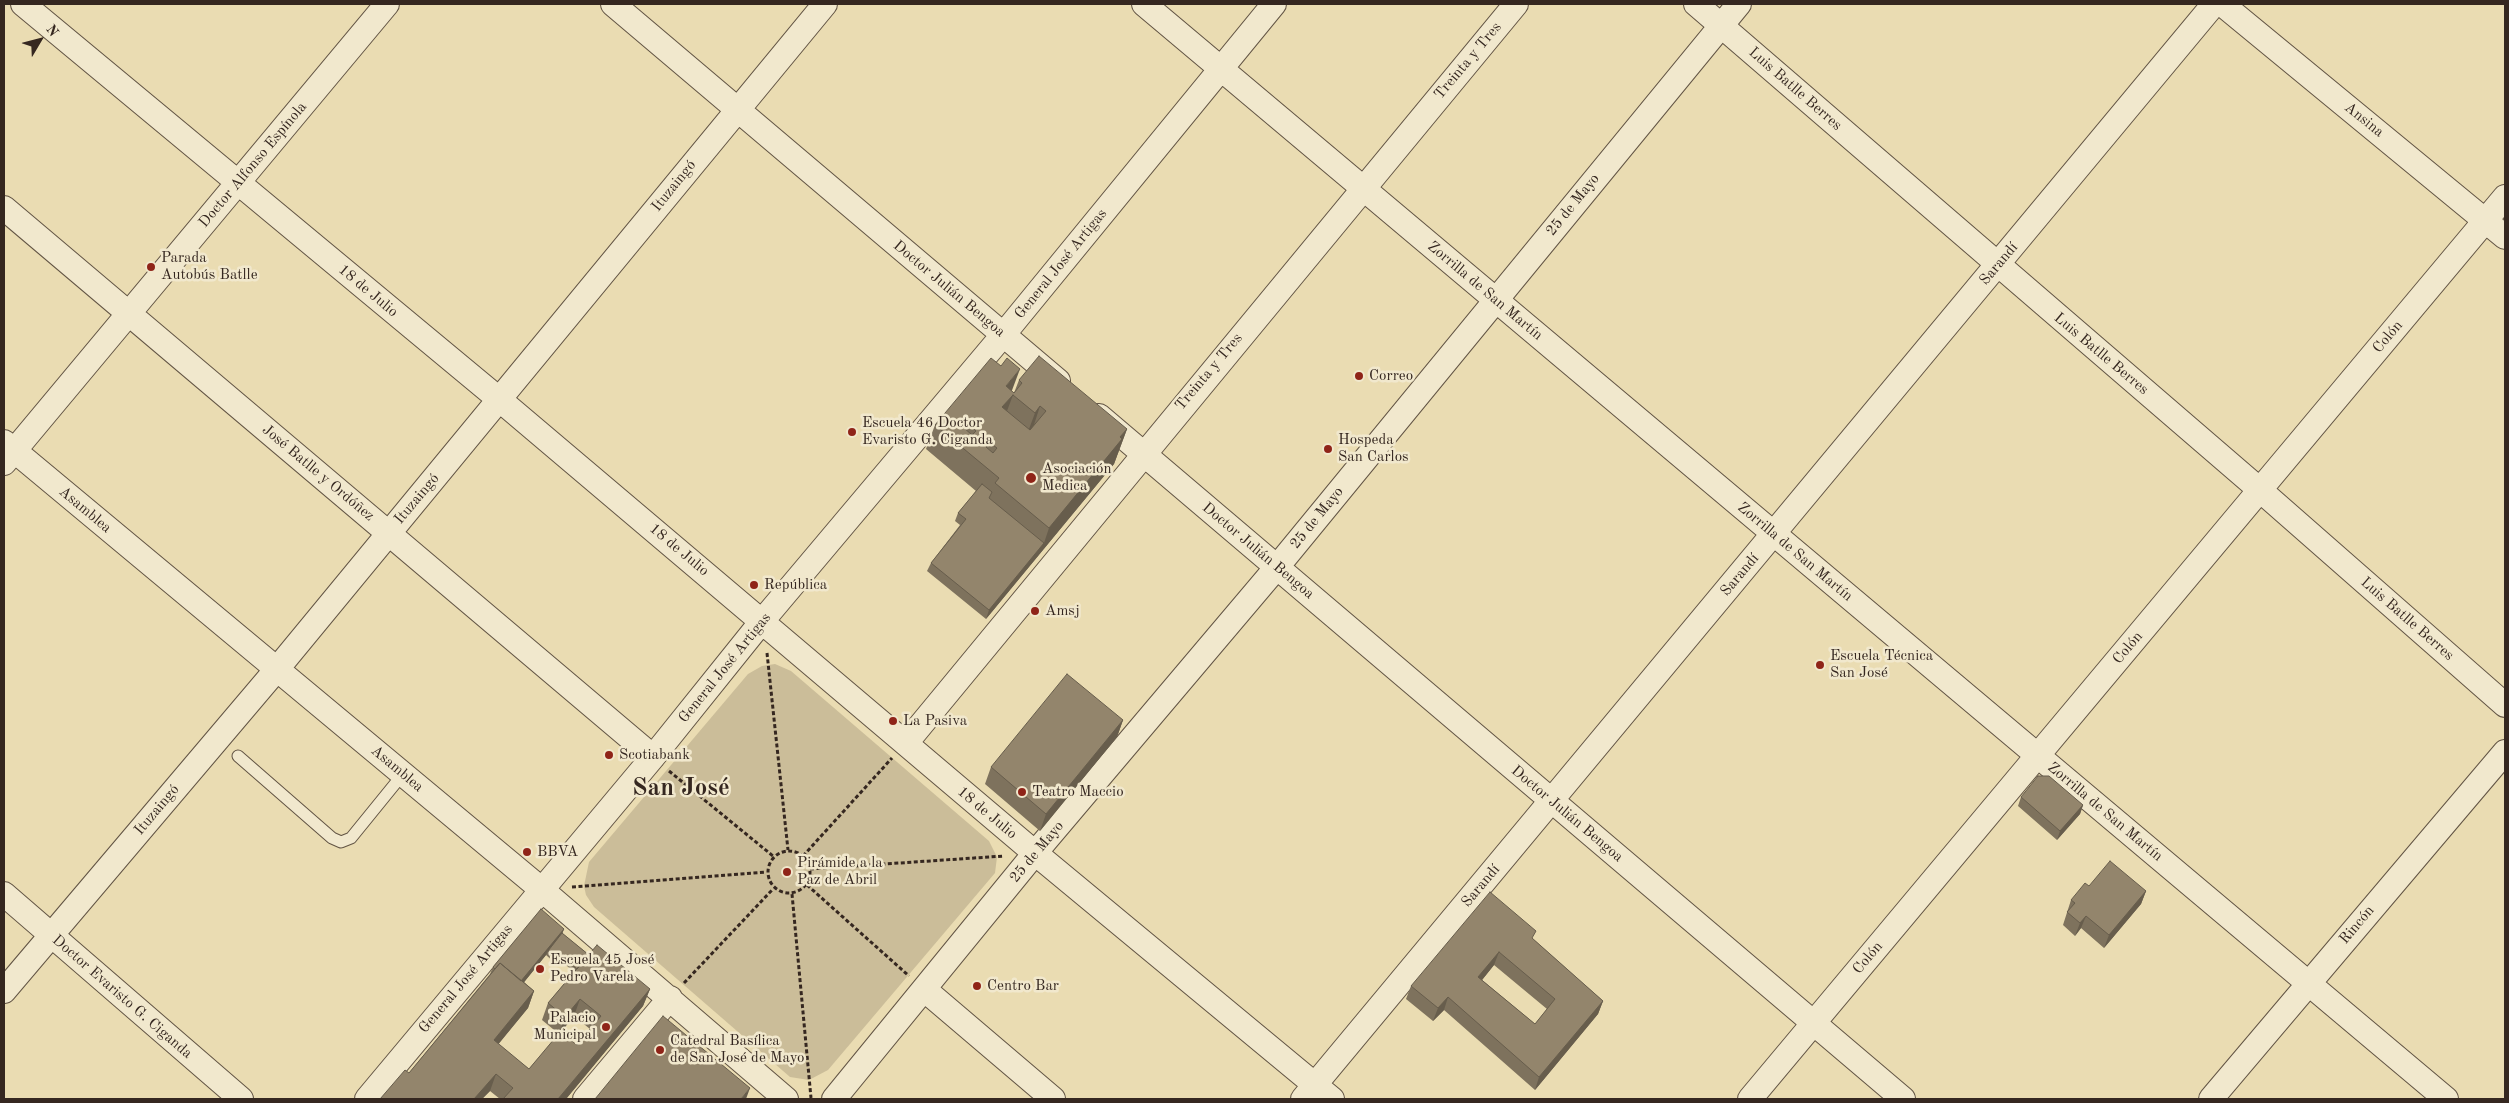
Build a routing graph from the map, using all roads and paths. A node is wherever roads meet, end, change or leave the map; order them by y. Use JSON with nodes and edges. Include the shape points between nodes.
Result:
{"nodes":[{"id":1,"x":23,"y":4,"type":"edge"},
{"id":2,"x":386,"y":4,"type":"edge"},
{"id":3,"x":614,"y":4,"type":"edge"},
{"id":4,"x":825,"y":4,"type":"edge"},
{"id":5,"x":1144,"y":4,"type":"edge"},
{"id":6,"x":1274,"y":4,"type":"edge"},
{"id":7,"x":1516,"y":4,"type":"edge"},
{"id":8,"x":1696,"y":4,"type":"edge"},
{"id":9,"x":1739,"y":4,"type":"edge"},
{"id":10,"x":2214,"y":4,"type":"edge"},
{"id":11,"x":2222,"y":4,"type":"edge"},
{"id":12,"x":1722,"y":25,"type":"junction"},
{"id":13,"x":1220,"y":68,"type":"junction"},
{"id":14,"x":737,"y":109,"type":"junction"},
{"id":15,"x":238,"y":183,"type":"junction"},
{"id":16,"x":1363,"y":188,"type":"junction"},
{"id":17,"x":2505,"y":197,"type":"edge"},
{"id":18,"x":4,"y":208,"type":"edge"},
{"id":19,"x":2486,"y":220,"type":"junction"},
{"id":20,"x":2505,"y":237,"type":"edge"},
{"id":21,"x":1997,"y":265,"type":"junction"},
{"id":22,"x":1495,"y":300,"type":"junction"},
{"id":23,"x":130,"y":314,"type":"junction"},
{"id":24,"x":1003,"y":335,"type":"junction"},
{"id":25,"x":500,"y":400,"type":"junction"},
{"id":26,"x":7,"y":452,"type":"edge"},
{"id":27,"x":1143,"y":453,"type":"junction"},
{"id":28,"x":2260,"y":490,"type":"junction"},
{"id":29,"x":389,"y":533,"type":"junction"},
{"id":30,"x":1774,"y":534,"type":"junction"},
{"id":31,"x":1277,"y":567,"type":"junction"},
{"id":32,"x":763,"y":620,"type":"junction"},
{"id":33,"x":276,"y":669,"type":"junction"},
{"id":34,"x":2505,"y":706,"type":"edge"},
{"id":35,"x":906,"y":743,"type":"junction"},
{"id":36,"x":2505,"y":752,"type":"edge"},
{"id":37,"x":2037,"y":755,"type":"junction"},
{"id":38,"x":238,"y":756,"type":"dead end"},
{"id":39,"x":653,"y":757,"type":"junction"},
{"id":40,"x":403,"y":774,"type":"junction"},
{"id":41,"x":1552,"y":801,"type":"junction"},
{"id":42,"x":788,"y":850,"type":"junction"},
{"id":43,"x":1035,"y":853,"type":"junction"},
{"id":44,"x":773,"y":856,"type":"junction"},
{"id":45,"x":803,"y":856,"type":"junction"},
{"id":46,"x":810,"y":870,"type":"junction"},
{"id":47,"x":766,"y":872,"type":"junction"},
{"id":48,"x":807,"y":885,"type":"junction"},
{"id":49,"x":773,"y":888,"type":"junction"},
{"id":50,"x":541,"y":889,"type":"junction"},
{"id":51,"x":4,"y":894,"type":"edge"},
{"id":52,"x":792,"y":894,"type":"junction"},
{"id":53,"x":50,"y":935,"type":"junction"},
{"id":54,"x":2308,"y":983,"type":"junction"},
{"id":55,"x":925,"y":990,"type":"junction"},
{"id":56,"x":4,"y":991,"type":"edge"},
{"id":57,"x":670,"y":998,"type":"junction"},
{"id":58,"x":1814,"y":1023,"type":"junction"},
{"id":59,"x":1317,"y":1094,"type":"edge"},
{"id":60,"x":241,"y":1099,"type":"edge"},
{"id":61,"x":367,"y":1099,"type":"edge"},
{"id":62,"x":585,"y":1099,"type":"edge"},
{"id":63,"x":786,"y":1099,"type":"edge"},
{"id":64,"x":812,"y":1099,"type":"edge"},
{"id":65,"x":834,"y":1099,"type":"edge"},
{"id":66,"x":1053,"y":1099,"type":"edge"},
{"id":67,"x":1750,"y":1099,"type":"edge"},
{"id":68,"x":1903,"y":1099,"type":"edge"},
{"id":69,"x":2210,"y":1099,"type":"edge"},
{"id":70,"x":2446,"y":1099,"type":"edge"}],
"edges":[{"from":1,"to":15,"type":"street","name":"18 de Julio"},
{"from":2,"to":15,"type":"street","name":"Doctor Alfonso Espínola"},
{"from":3,"to":14,"type":"street","name":"Doctor Julián Bengoa"},
{"from":4,"to":14,"type":"street","name":"Ituzaingó"},
{"from":5,"to":13,"type":"street","name":"Zorrilla de San Martín"},
{"from":6,"to":13,"type":"street","name":"General José Artigas"},
{"from":7,"to":16,"type":"street","name":"Treinta y Tres"},
{"from":8,"to":12,"type":"street","name":"Luis Batlle Berres"},
{"from":9,"to":12,"type":"street","name":"25 de Mayo"},
{"from":10,"to":21,"type":"street","name":"Sarandí"},
{"from":11,"to":19,"type":"street","name":"Ansina"},
{"from":12,"to":21,"type":"street","name":"Luis Batlle Berres"},
{"from":12,"to":22,"type":"street","name":"25 de Mayo"},
{"from":13,"to":16,"type":"street","name":"Zorrilla de San Martín"},
{"from":13,"to":24,"type":"street","name":"General José Artigas"},
{"from":14,"to":24,"type":"street","name":"Doctor Julián Bengoa"},
{"from":14,"to":25,"type":"street","name":"Ituzaingó"},
{"from":15,"to":23,"type":"street","name":"Doctor Alfonso Espínola"},
{"from":15,"to":25,"type":"street","name":"18 de Julio"},
{"from":16,"to":22,"type":"street","name":"Zorrilla de San Martín"},
{"from":16,"to":27,"type":"street","name":"Treinta y Tres"},
{"from":17,"to":19,"type":"street","name":"Colón"},
{"from":18,"to":23,"type":"street","name":"José Batlle y Ordóñez"},
{"from":19,"to":20,"type":"street","name":"Ansina"},
{"from":19,"to":28,"type":"street","name":"Colón"},
{"from":21,"to":28,"type":"street","name":"Luis Batlle Berres"},
{"from":21,"to":30,"type":"street","name":"Sarandí"},
{"from":22,"to":30,"type":"street","name":"Zorrilla de San Martín"},
{"from":22,"to":31,"type":"street","name":"25 de Mayo"},
{"from":23,"to":26,"type":"street","name":"Doctor Alfonso Espínola"},
{"from":23,"to":29,"type":"street","name":"José Batlle y Ordóñez"},
{"from":24,"to":27,"type":"street","name":"Doctor Julián Bengoa"},
{"from":24,"to":32,"type":"street","name":"General José Artigas"},
{"from":25,"to":29,"type":"street","name":"Ituzaingó"},
{"from":25,"to":32,"type":"street","name":"18 de Julio"},
{"from":26,"to":33,"type":"street","name":"Asamblea"},
{"from":27,"to":31,"type":"street","name":"Doctor Julián Bengoa"},
{"from":27,"to":35,"type":"street","name":"Treinta y Tres"},
{"from":28,"to":34,"type":"street","name":"Luis Batlle Berres"},
{"from":28,"to":37,"type":"street","name":"Colón"},
{"from":29,"to":33,"type":"street","name":"Ituzaingó"},
{"from":29,"to":39,"type":"street","name":"José Batlle y Ordóñez"},
{"from":30,"to":37,"type":"street","name":"Zorrilla de San Martín"},
{"from":30,"to":41,"type":"street","name":"Sarandí"},
{"from":31,"to":41,"type":"street","name":"Doctor Julián Bengoa"},
{"from":31,"to":43,"type":"street","name":"25 de Mayo"},
{"from":32,"to":35,"type":"street","name":"18 de Julio"},
{"from":32,"to":39,"type":"street","name":"General José Artigas"},
{"from":32,"to":42,"type":"path"},
{"from":33,"to":40,"type":"street","name":"Asamblea"},
{"from":33,"to":53,"type":"street","name":"Ituzaingó"},
{"from":35,"to":43,"type":"street","name":"18 de Julio"},
{"from":35,"to":45,"type":"path"},
{"from":36,"to":54,"type":"street","name":"Rincón"},
{"from":37,"to":54,"type":"street","name":"Zorrilla de San Martín"},
{"from":37,"to":58,"type":"street","name":"Colón"},
{"from":38,"to":40,"type":"lane","via":[[332,838],[341,842],[351,838]]},
{"from":39,"to":44,"type":"path"},
{"from":39,"to":50,"type":"street","name":"General José Artigas"},
{"from":40,"to":50,"type":"street","name":"Asamblea"},
{"from":41,"to":58,"type":"street","name":"Doctor Julián Bengoa"},
{"from":41,"to":59,"type":"street","name":"Sarandí"},
{"from":42,"to":44,"type":"path"},
{"from":42,"to":45,"type":"path"},
{"from":43,"to":46,"type":"path"},
{"from":43,"to":55,"type":"street","name":"25 de Mayo"},
{"from":43,"to":59,"type":"street","name":"18 de Julio"},
{"from":44,"to":47,"type":"path"},
{"from":45,"to":46,"type":"path"},
{"from":46,"to":48,"type":"path"},
{"from":47,"to":49,"type":"path"},
{"from":47,"to":50,"type":"path"},
{"from":48,"to":52,"type":"path"},
{"from":48,"to":55,"type":"path"},
{"from":49,"to":52,"type":"path"},
{"from":49,"to":57,"type":"path"},
{"from":50,"to":57,"type":"street","name":"Asamblea"},
{"from":50,"to":61,"type":"street","name":"General José Artigas"},
{"from":51,"to":53,"type":"street","name":"Doctor Evaristo G. Ciganda"},
{"from":52,"to":64,"type":"path"},
{"from":53,"to":56,"type":"street","name":"Ituzaingó"},
{"from":53,"to":60,"type":"street","name":"Doctor Evaristo G. Ciganda"},
{"from":54,"to":69,"type":"street","name":"Rincón"},
{"from":54,"to":70,"type":"street","name":"Zorrilla de San Martín"},
{"from":55,"to":65,"type":"street","name":"25 de Mayo"},
{"from":55,"to":66,"type":"street"},
{"from":57,"to":62,"type":"street"},
{"from":57,"to":63,"type":"street","name":"Asamblea"},
{"from":58,"to":67,"type":"street","name":"Colón"},
{"from":58,"to":68,"type":"street","name":"Doctor Julián Bengoa"}]}
